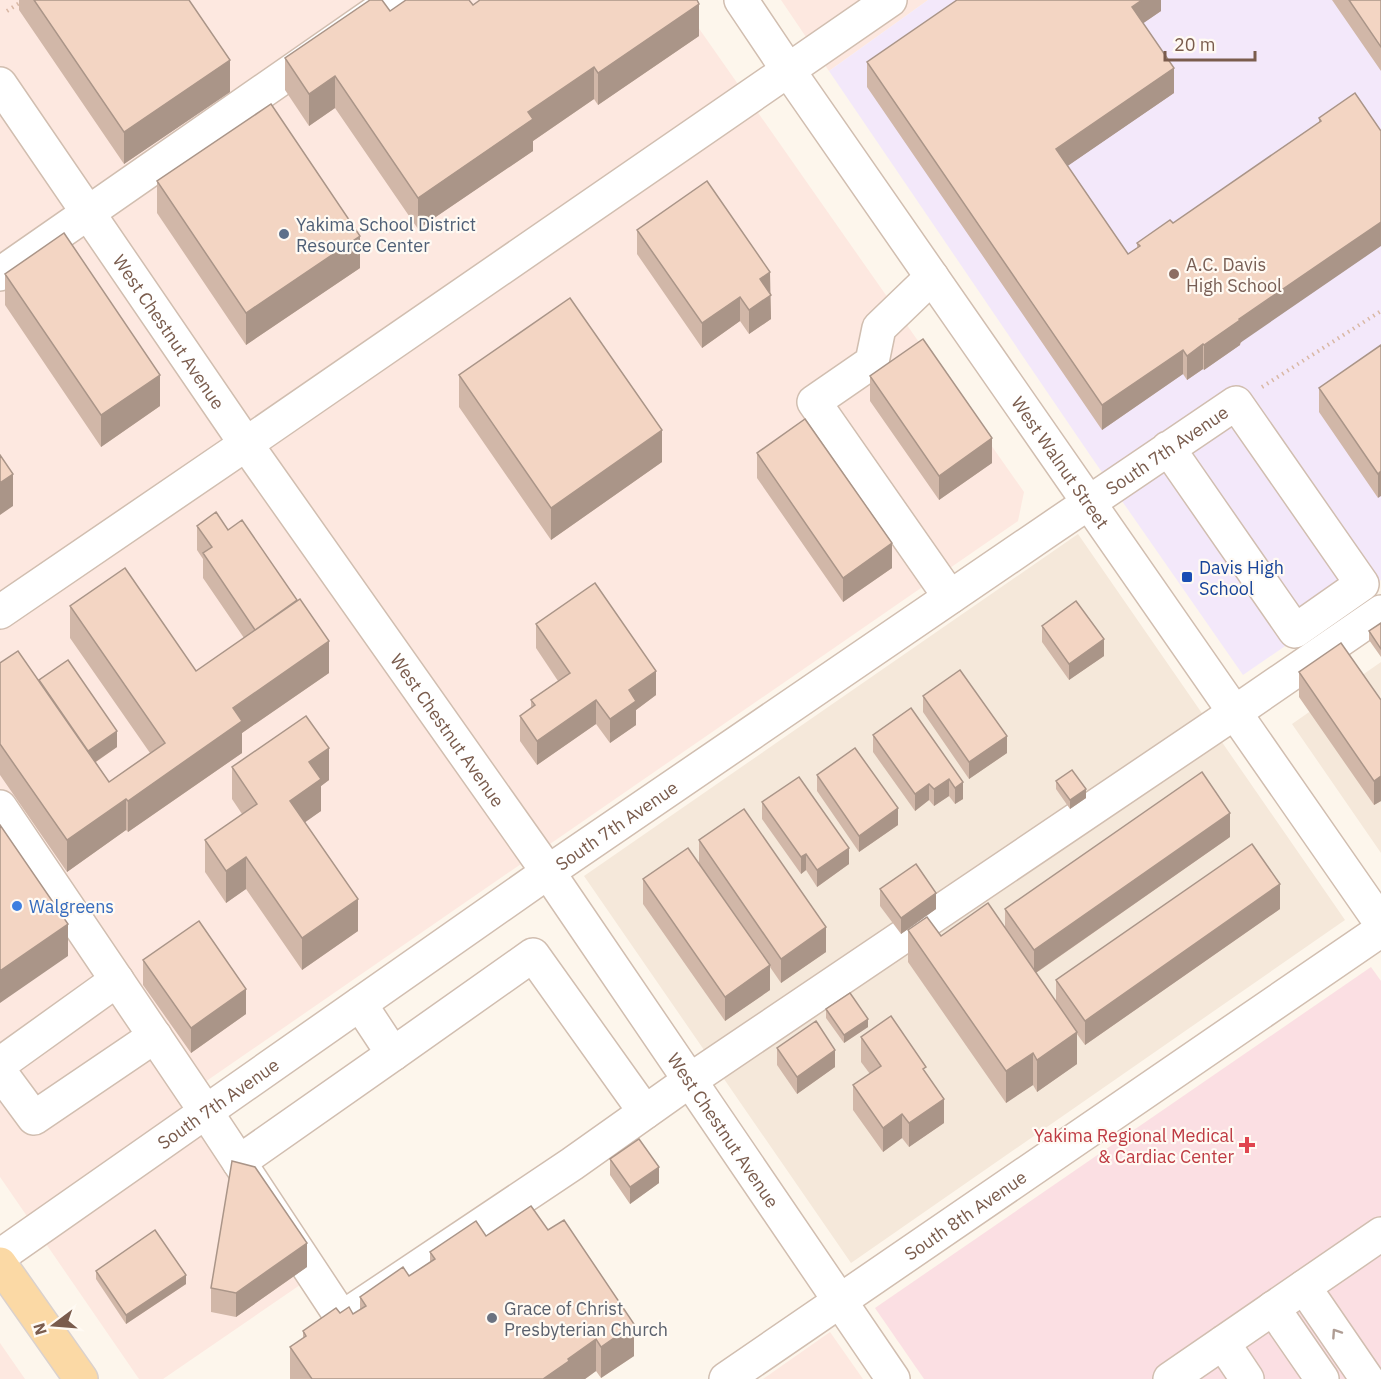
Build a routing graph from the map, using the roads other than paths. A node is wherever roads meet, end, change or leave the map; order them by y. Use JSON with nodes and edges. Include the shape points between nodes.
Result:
{"nodes":[{"id":1,"x":394,"y":0,"type":"edge"},
{"id":2,"x":741,"y":0,"type":"edge"},
{"id":3,"x":890,"y":0,"type":"edge"},
{"id":4,"x":788,"y":70,"type":"junction"},
{"id":5,"x":0,"y":84,"type":"edge"},
{"id":6,"x":88,"y":214,"type":"junction"},
{"id":7,"x":0,"y":274,"type":"edge"},
{"id":8,"x":932,"y":277,"type":"junction"},
{"id":9,"x":246,"y":444,"type":"junction"},
{"id":10,"x":1168,"y":448,"type":"junction"},
{"id":11,"x":1089,"y":503,"type":"junction"},
{"id":12,"x":1371,"y":577,"type":"edge"},
{"id":13,"x":950,"y":597,"type":"junction"},
{"id":14,"x":0,"y":612,"type":"edge"},
{"id":15,"x":1381,"y":612,"type":"edge"},
{"id":16,"x":1234,"y":713,"type":"junction"},
{"id":17,"x":0,"y":807,"type":"edge"},
{"id":18,"x":548,"y":872,"type":"junction"},
{"id":19,"x":1381,"y":924,"type":"edge"},
{"id":20,"x":1381,"y":930,"type":"edge"},
{"id":21,"x":117,"y":980,"type":"junction"},
{"id":22,"x":360,"y":1004,"type":"junction"},
{"id":23,"x":155,"y":1036,"type":"junction"},
{"id":24,"x":393,"y":1054,"type":"junction"},
{"id":25,"x":0,"y":1064,"type":"edge"},
{"id":26,"x":0,"y":1072,"type":"edge"},
{"id":27,"x":689,"y":1081,"type":"junction"},
{"id":28,"x":640,"y":1105,"type":"junction"},
{"id":29,"x":206,"y":1112,"type":"junction"},
{"id":30,"x":239,"y":1162,"type":"junction"},
{"id":31,"x":1381,"y":1234,"type":"edge"},
{"id":32,"x":0,"y":1256,"type":"edge"},
{"id":33,"x":0,"y":1264,"type":"edge"},
{"id":34,"x":1304,"y":1287,"type":"junction"},
{"id":35,"x":838,"y":1301,"type":"junction"},
{"id":36,"x":1273,"y":1308,"type":"junction"},
{"id":37,"x":1223,"y":1343,"type":"junction"},
{"id":38,"x":884,"y":1376,"type":"edge"},
{"id":39,"x":81,"y":1379,"type":"edge"},
{"id":40,"x":726,"y":1379,"type":"edge"},
{"id":41,"x":1170,"y":1379,"type":"edge"},
{"id":42,"x":1247,"y":1379,"type":"edge"},
{"id":43,"x":1322,"y":1379,"type":"edge"},
{"id":44,"x":1367,"y":1379,"type":"edge"}],
"edges":[{"from":1,"to":6,"type":"street"},
{"from":2,"to":4,"type":"street","name":"West Walnut Street"},
{"from":3,"to":4,"type":"street"},
{"from":4,"to":8,"type":"street","name":"West Walnut Street"},
{"from":4,"to":9,"type":"street"},
{"from":5,"to":6,"type":"street","name":"West Chestnut Avenue"},
{"from":6,"to":7,"type":"street"},
{"from":6,"to":9,"type":"street","name":"West Chestnut Avenue"},
{"from":8,"to":11,"type":"street","name":"West Walnut Street"},
{"from":8,"to":13,"type":"street","via":[[879,328],[872,362],[814,402]]},
{"from":9,"to":14,"type":"street"},
{"from":9,"to":18,"type":"street","name":"West Chestnut Avenue"},
{"from":10,"to":11,"type":"street","name":"South 7th Avenue"},
{"from":10,"to":12,"type":"street","name":"South 7th Avenue","via":[[1236,403]]},
{"from":10,"to":12,"type":"street","via":[[1295,631]]},
{"from":11,"to":13,"type":"street","name":"South 7th Avenue"},
{"from":11,"to":16,"type":"street","name":"West Walnut Street"},
{"from":13,"to":18,"type":"street","name":"South 7th Avenue"},
{"from":15,"to":16,"type":"street"},
{"from":16,"to":19,"type":"street","name":"West Walnut Street"},
{"from":16,"to":27,"type":"street"},
{"from":17,"to":21,"type":"street"},
{"from":18,"to":22,"type":"street","name":"South 7th Avenue"},
{"from":18,"to":27,"type":"street","name":"West Chestnut Avenue"},
{"from":20,"to":35,"type":"street","name":"South 8th Avenue"},
{"from":21,"to":23,"type":"street"},
{"from":21,"to":25,"type":"street"},
{"from":22,"to":24,"type":"street"},
{"from":22,"to":29,"type":"street","name":"South 7th Avenue"},
{"from":23,"to":26,"type":"street","via":[[34,1118]]},
{"from":23,"to":29,"type":"street"},
{"from":24,"to":28,"type":"street","via":[[533,955]]},
{"from":24,"to":30,"type":"street"},
{"from":27,"to":28,"type":"street"},
{"from":27,"to":35,"type":"street","name":"West Chestnut Avenue"},
{"from":28,"to":30,"type":"street","via":[[420,1249],[428,1260],[342,1318]]},
{"from":29,"to":30,"type":"street"},
{"from":29,"to":32,"type":"street","name":"South 7th Avenue"},
{"from":31,"to":34,"type":"street"},
{"from":33,"to":39,"type":"main road"},
{"from":34,"to":36,"type":"street"},
{"from":44,"to":34,"type":"street","one_way":true},
{"from":35,"to":38,"type":"street","name":"West Chestnut Avenue"},
{"from":35,"to":40,"type":"street","name":"South 8th Avenue"},
{"from":36,"to":37,"type":"street"},
{"from":36,"to":43,"type":"street"},
{"from":37,"to":41,"type":"street"},
{"from":37,"to":42,"type":"street"}]}
